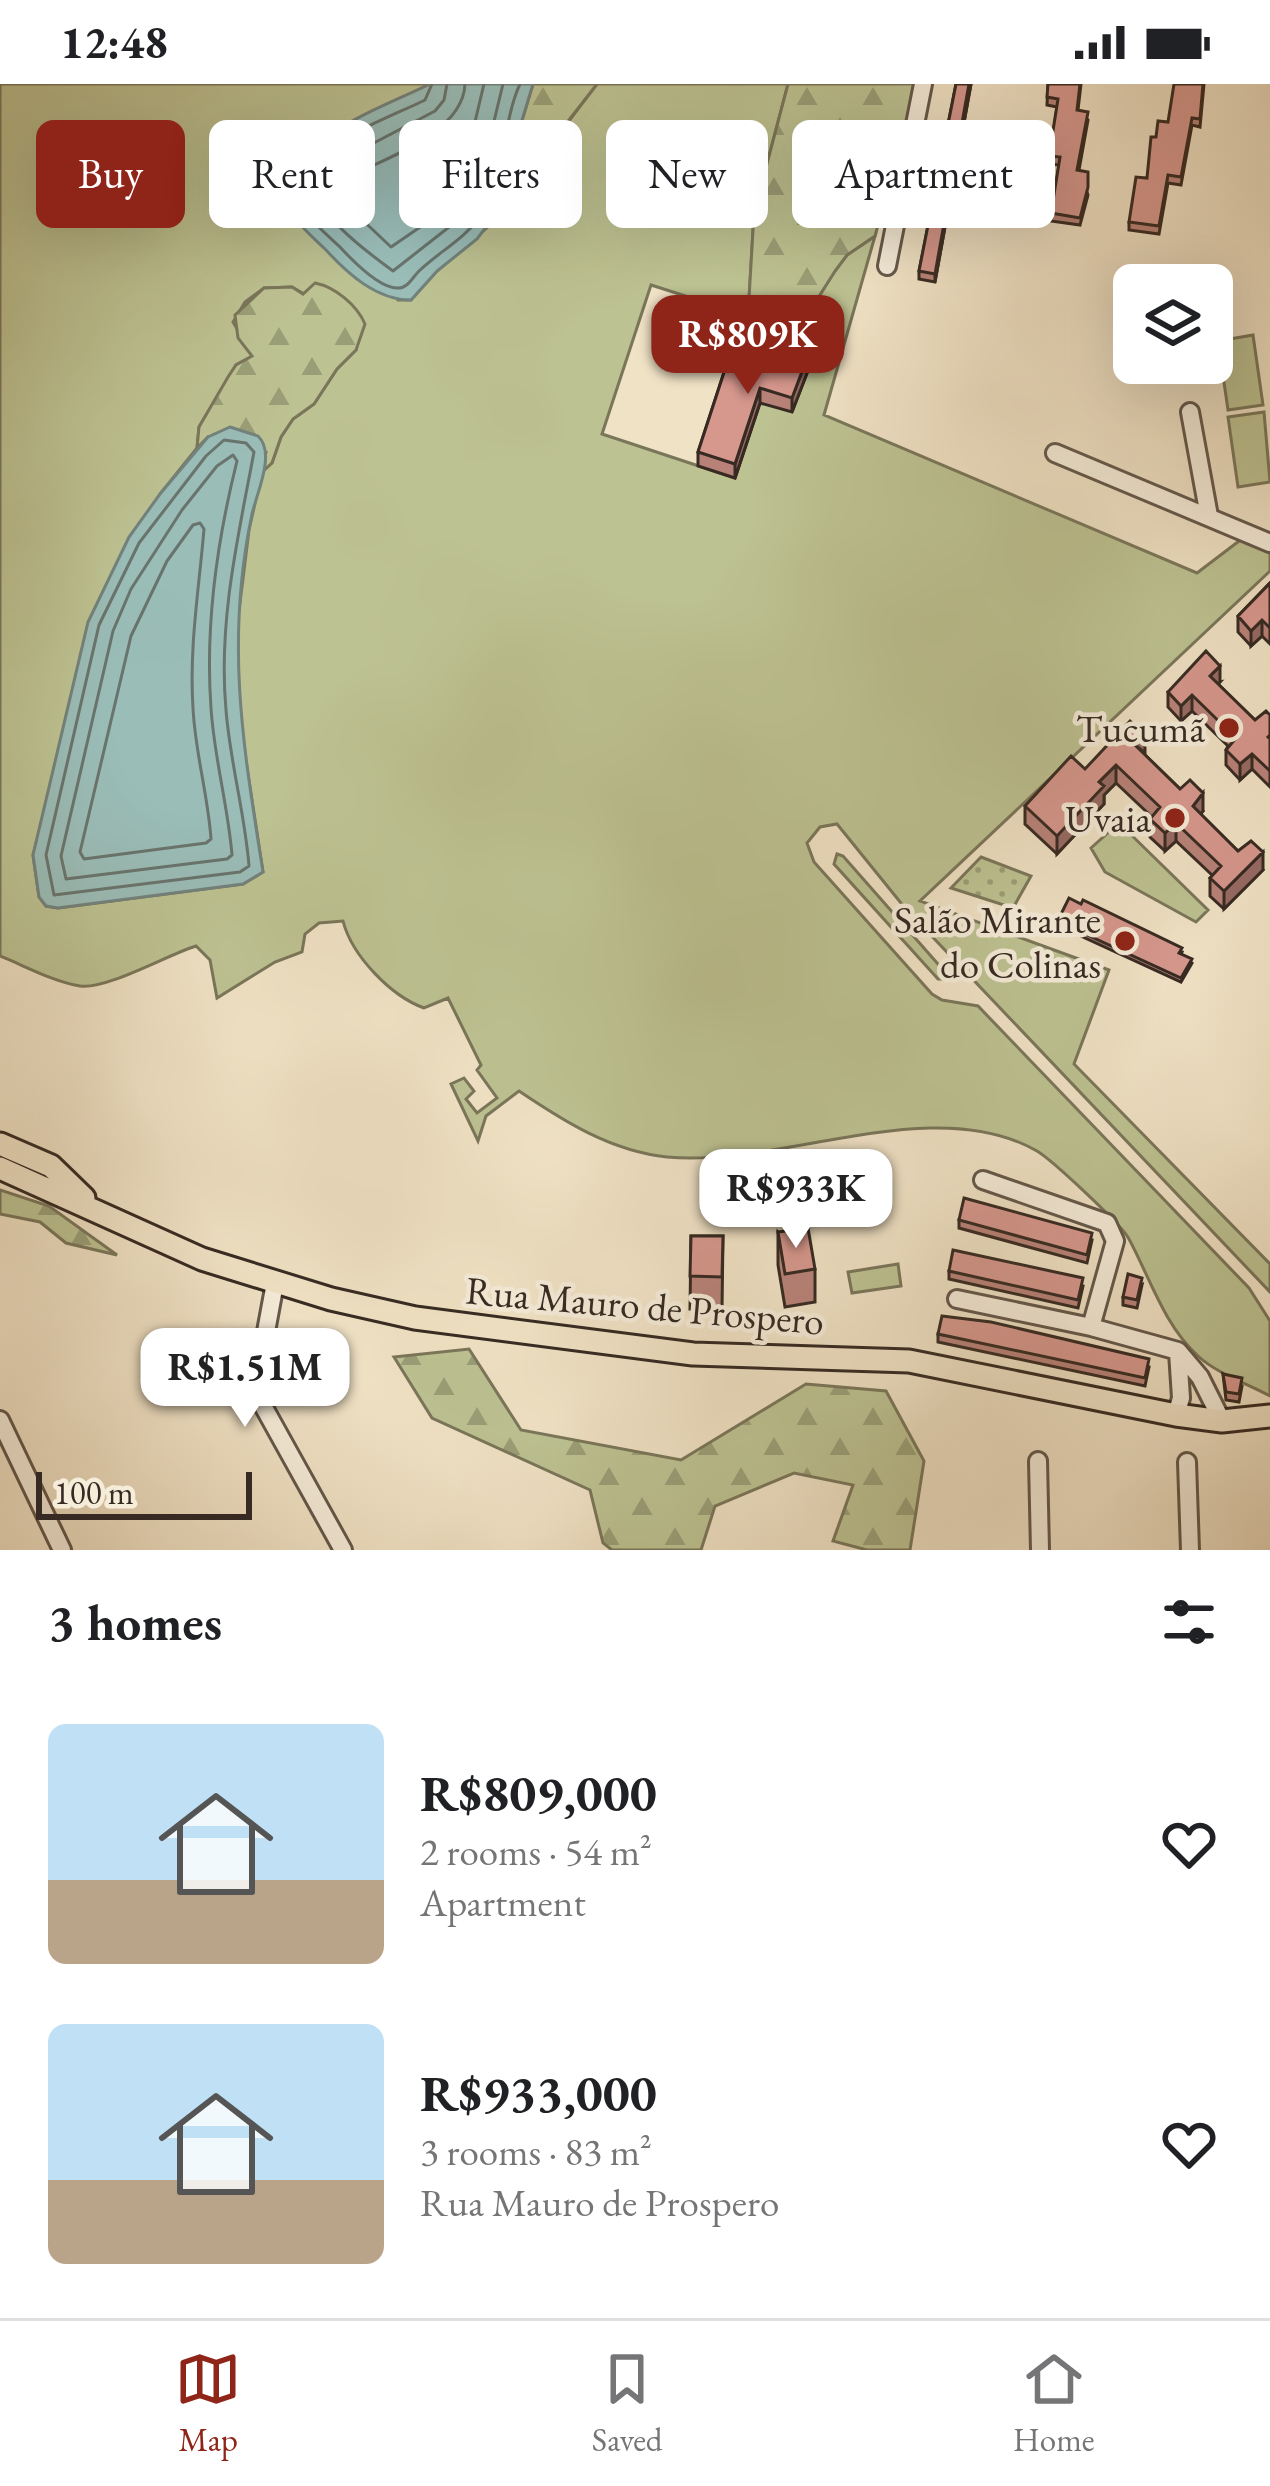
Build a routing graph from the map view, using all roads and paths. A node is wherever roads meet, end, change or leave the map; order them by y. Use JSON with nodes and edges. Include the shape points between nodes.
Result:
{"nodes":[{"id":1,"x":923,"y":84,"type":"edge"},
{"id":2,"x":887,"y":266,"type":"dead end"},
{"id":3,"x":1190,"y":412,"type":"dead end"},
{"id":4,"x":1055,"y":453,"type":"dead end"},
{"id":5,"x":1209,"y":516,"type":"junction"},
{"id":6,"x":1270,"y":543,"type":"edge"},
{"id":7,"x":0,"y":1144,"type":"edge"},
{"id":8,"x":0,"y":1168,"type":"edge"},
{"id":9,"x":983,"y":1180,"type":"dead end"},
{"id":10,"x":98,"y":1211,"type":"junction"},
{"id":11,"x":274,"y":1283,"type":"junction"},
{"id":12,"x":957,"y":1299,"type":"dead end"},
{"id":13,"x":1091,"y":1327,"type":"junction"},
{"id":14,"x":1178,"y":1351,"type":"junction"},
{"id":15,"x":1177,"y":1415,"type":"junction"},
{"id":16,"x":1270,"y":1416,"type":"edge"},
{"id":17,"x":0,"y":1420,"type":"edge"},
{"id":18,"x":1222,"y":1421,"type":"junction"},
{"id":19,"x":1038,"y":1461,"type":"dead end"},
{"id":20,"x":1187,"y":1462,"type":"dead end"},
{"id":21,"x":62,"y":1550,"type":"edge"},
{"id":22,"x":343,"y":1550,"type":"edge"},
{"id":23,"x":1040,"y":1550,"type":"edge"},
{"id":24,"x":1190,"y":1550,"type":"edge"}],
"edges":[{"from":1,"to":2,"type":"street"},
{"from":3,"to":5,"type":"street"},
{"from":4,"to":5,"type":"street"},
{"from":5,"to":6,"type":"street"},
{"from":7,"to":10,"type":"main road","name":"Rua Mauro de Prospero","via":[[51,1166]]},
{"from":8,"to":10,"type":"main road","name":"Rua Mauro de Prospero"},
{"from":9,"to":13,"type":"street","via":[[1107,1222],[1115,1241]]},
{"from":10,"to":11,"type":"main road","name":"Rua Mauro de Prospero"},
{"from":11,"to":15,"type":"main road","name":"Rua Mauro de Prospero","via":[[415,1318],[618,1347],[909,1361]]},
{"from":11,"to":22,"type":"street","via":[[262,1404]]},
{"from":12,"to":13,"type":"street"},
{"from":13,"to":14,"type":"street"},
{"from":14,"to":15,"type":"street"},
{"from":14,"to":18,"type":"street"},
{"from":15,"to":18,"type":"main road","name":"Rua Mauro de Prospero"},
{"from":16,"to":18,"type":"main road","name":"Rua Mauro de Prospero"},
{"from":17,"to":21,"type":"street"},
{"from":19,"to":23,"type":"street"},
{"from":20,"to":24,"type":"street"}]}
